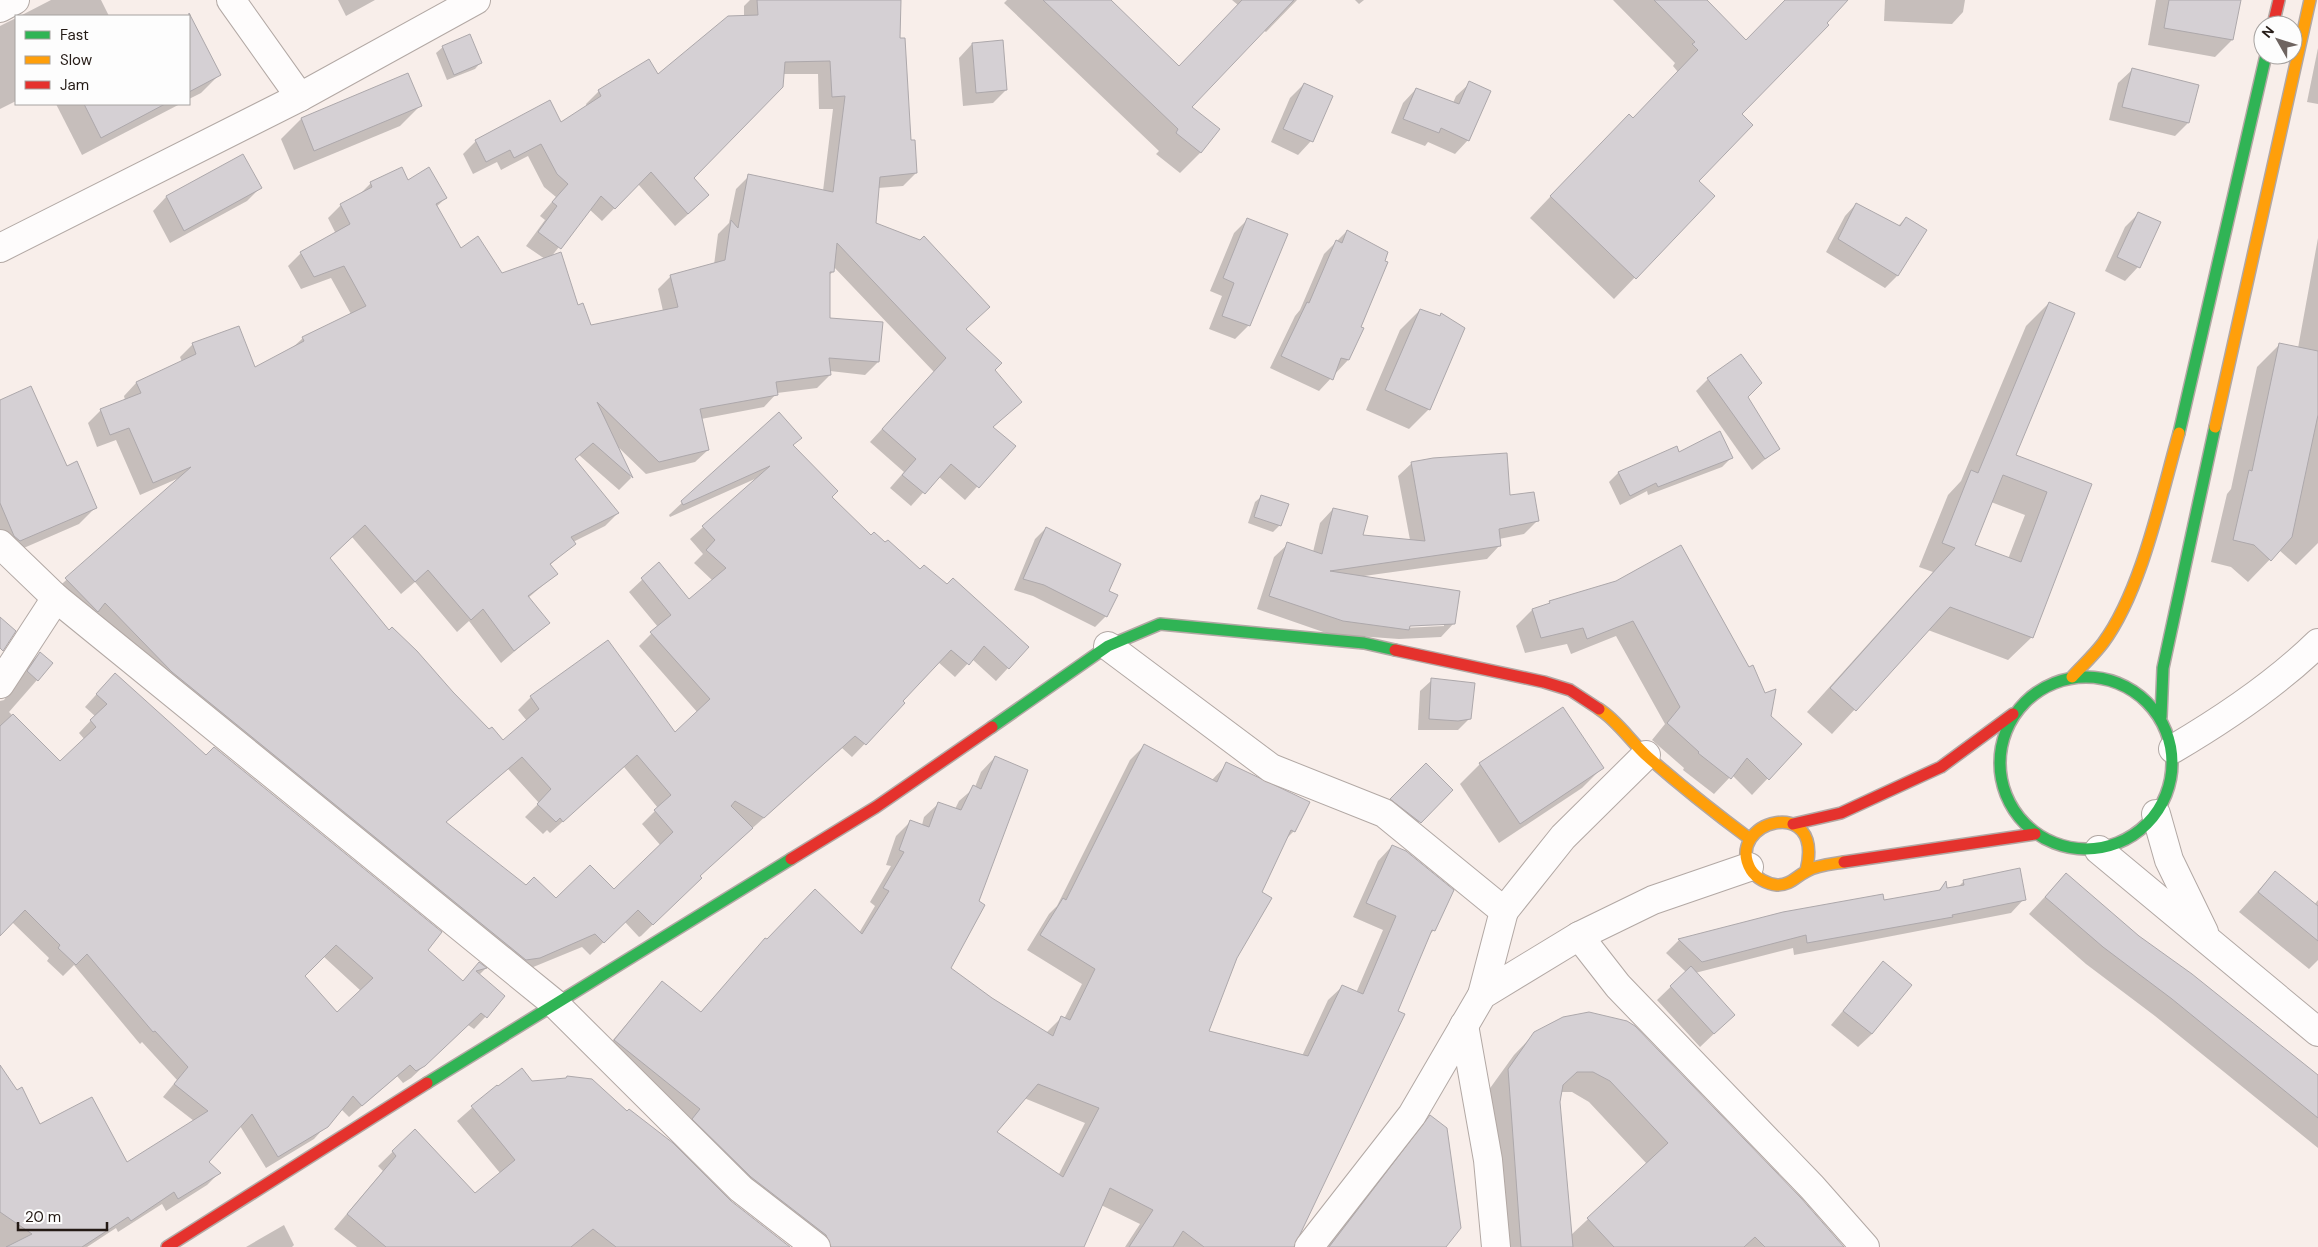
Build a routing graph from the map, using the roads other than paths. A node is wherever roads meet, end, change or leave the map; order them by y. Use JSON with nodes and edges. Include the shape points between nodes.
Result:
{"nodes":[{"id":1,"x":16,"y":0,"type":"edge"},
{"id":2,"x":231,"y":0,"type":"edge"},
{"id":3,"x":476,"y":0,"type":"edge"},
{"id":4,"x":2279,"y":0,"type":"edge"},
{"id":5,"x":2310,"y":0,"type":"edge"},
{"id":6,"x":0,"y":8,"type":"edge"},
{"id":7,"x":2275,"y":15,"type":"edge"},
{"id":8,"x":2264,"y":65,"type":"edge"},
{"id":9,"x":300,"y":97,"type":"junction"},
{"id":10,"x":0,"y":248,"type":"edge"},
{"id":11,"x":0,"y":544,"type":"edge"},
{"id":12,"x":56,"y":598,"type":"junction"},
{"id":13,"x":2318,"y":643,"type":"edge"},
{"id":14,"x":1108,"y":646,"type":"junction"},
{"id":15,"x":2072,"y":677,"type":"junction"},
{"id":16,"x":0,"y":684,"type":"edge"},
{"id":17,"x":2015,"y":713,"type":"junction"},
{"id":18,"x":2161,"y":717,"type":"junction"},
{"id":19,"x":2173,"y":749,"type":"junction"},
{"id":20,"x":1646,"y":755,"type":"junction"},
{"id":21,"x":2156,"y":814,"type":"junction"},
{"id":22,"x":1793,"y":824,"type":"junction"},
{"id":23,"x":2035,"y":834,"type":"junction"},
{"id":24,"x":1750,"y":839,"type":"junction"},
{"id":25,"x":2099,"y":850,"type":"junction"},
{"id":26,"x":1749,"y":866,"type":"junction"},
{"id":27,"x":1806,"y":871,"type":"junction"},
{"id":28,"x":1504,"y":911,"type":"junction"},
{"id":29,"x":1579,"y":936,"type":"junction"},
{"id":30,"x":2210,"y":943,"type":"junction"},
{"id":31,"x":1482,"y":995,"type":"junction"},
{"id":32,"x":554,"y":1004,"type":"junction"},
{"id":33,"x":1464,"y":1026,"type":"junction"},
{"id":34,"x":2318,"y":1032,"type":"edge"},
{"id":35,"x":166,"y":1247,"type":"edge"},
{"id":36,"x":816,"y":1247,"type":"edge"},
{"id":37,"x":1309,"y":1247,"type":"edge"},
{"id":38,"x":1496,"y":1247,"type":"edge"},
{"id":39,"x":1866,"y":1247,"type":"edge"}],
"edges":[{"from":1,"to":6,"type":"street"},
{"from":2,"to":9,"type":"street"},
{"from":3,"to":9,"type":"street"},
{"from":4,"to":7,"type":"main road"},
{"from":5,"to":18,"type":"main road","via":[[2170,632],[2163,668]]},
{"from":8,"to":15,"type":"main road","via":[[2183,419],[2144,556],[2122,609],[2103,642]]},
{"from":9,"to":10,"type":"street"},
{"from":11,"to":12,"type":"street"},
{"from":12,"to":16,"type":"street"},
{"from":12,"to":32,"type":"street"},
{"from":13,"to":19,"type":"street","via":[[2209,728]]},
{"from":14,"to":20,"type":"main road","via":[[1160,624],[1364,643],[1570,690],[1607,714]]},
{"from":14,"to":28,"type":"street","via":[[1271,768],[1384,813]]},
{"from":14,"to":32,"type":"main road","via":[[876,807]]},
{"from":15,"to":17,"type":"main road","via":[[2040,689]]},
{"from":15,"to":18,"type":"main road","via":[[2114,681],[2138,692]]},
{"from":17,"to":22,"type":"main road","via":[[1940,767],[1842,813]]},
{"from":17,"to":23,"type":"main road","via":[[2001,744],[2000,778],[2012,810]]},
{"from":18,"to":19,"type":"main road"},
{"from":19,"to":21,"type":"main road","via":[[2171,783]]},
{"from":20,"to":24,"type":"main road","via":[[1695,798]]},
{"from":20,"to":28,"type":"street","via":[[1563,837]]},
{"from":21,"to":25,"type":"main road","via":[[2131,838]]},
{"from":21,"to":30,"type":"street","via":[[2169,860]]},
{"from":22,"to":24,"type":"main road","via":[[1781,821],[1768,823]]},
{"from":22,"to":27,"type":"main road","via":[[1802,830],[1811,850]]},
{"from":23,"to":25,"type":"main road","via":[[2066,849]]},
{"from":23,"to":27,"type":"main road"},
{"from":24,"to":26,"type":"main road"},
{"from":25,"to":30,"type":"street"},
{"from":26,"to":27,"type":"main road","via":[[1756,876],[1776,885],[1788,884]]},
{"from":26,"to":29,"type":"street","via":[[1653,900]]},
{"from":28,"to":31,"type":"street"},
{"from":29,"to":31,"type":"street"},
{"from":29,"to":39,"type":"street","via":[[1618,986]]},
{"from":30,"to":34,"type":"street"},
{"from":31,"to":33,"type":"street"},
{"from":32,"to":35,"type":"main road"},
{"from":32,"to":36,"type":"street","via":[[741,1189]]},
{"from":33,"to":37,"type":"street","via":[[1412,1115]]},
{"from":33,"to":38,"type":"street","via":[[1488,1160]]}]}
